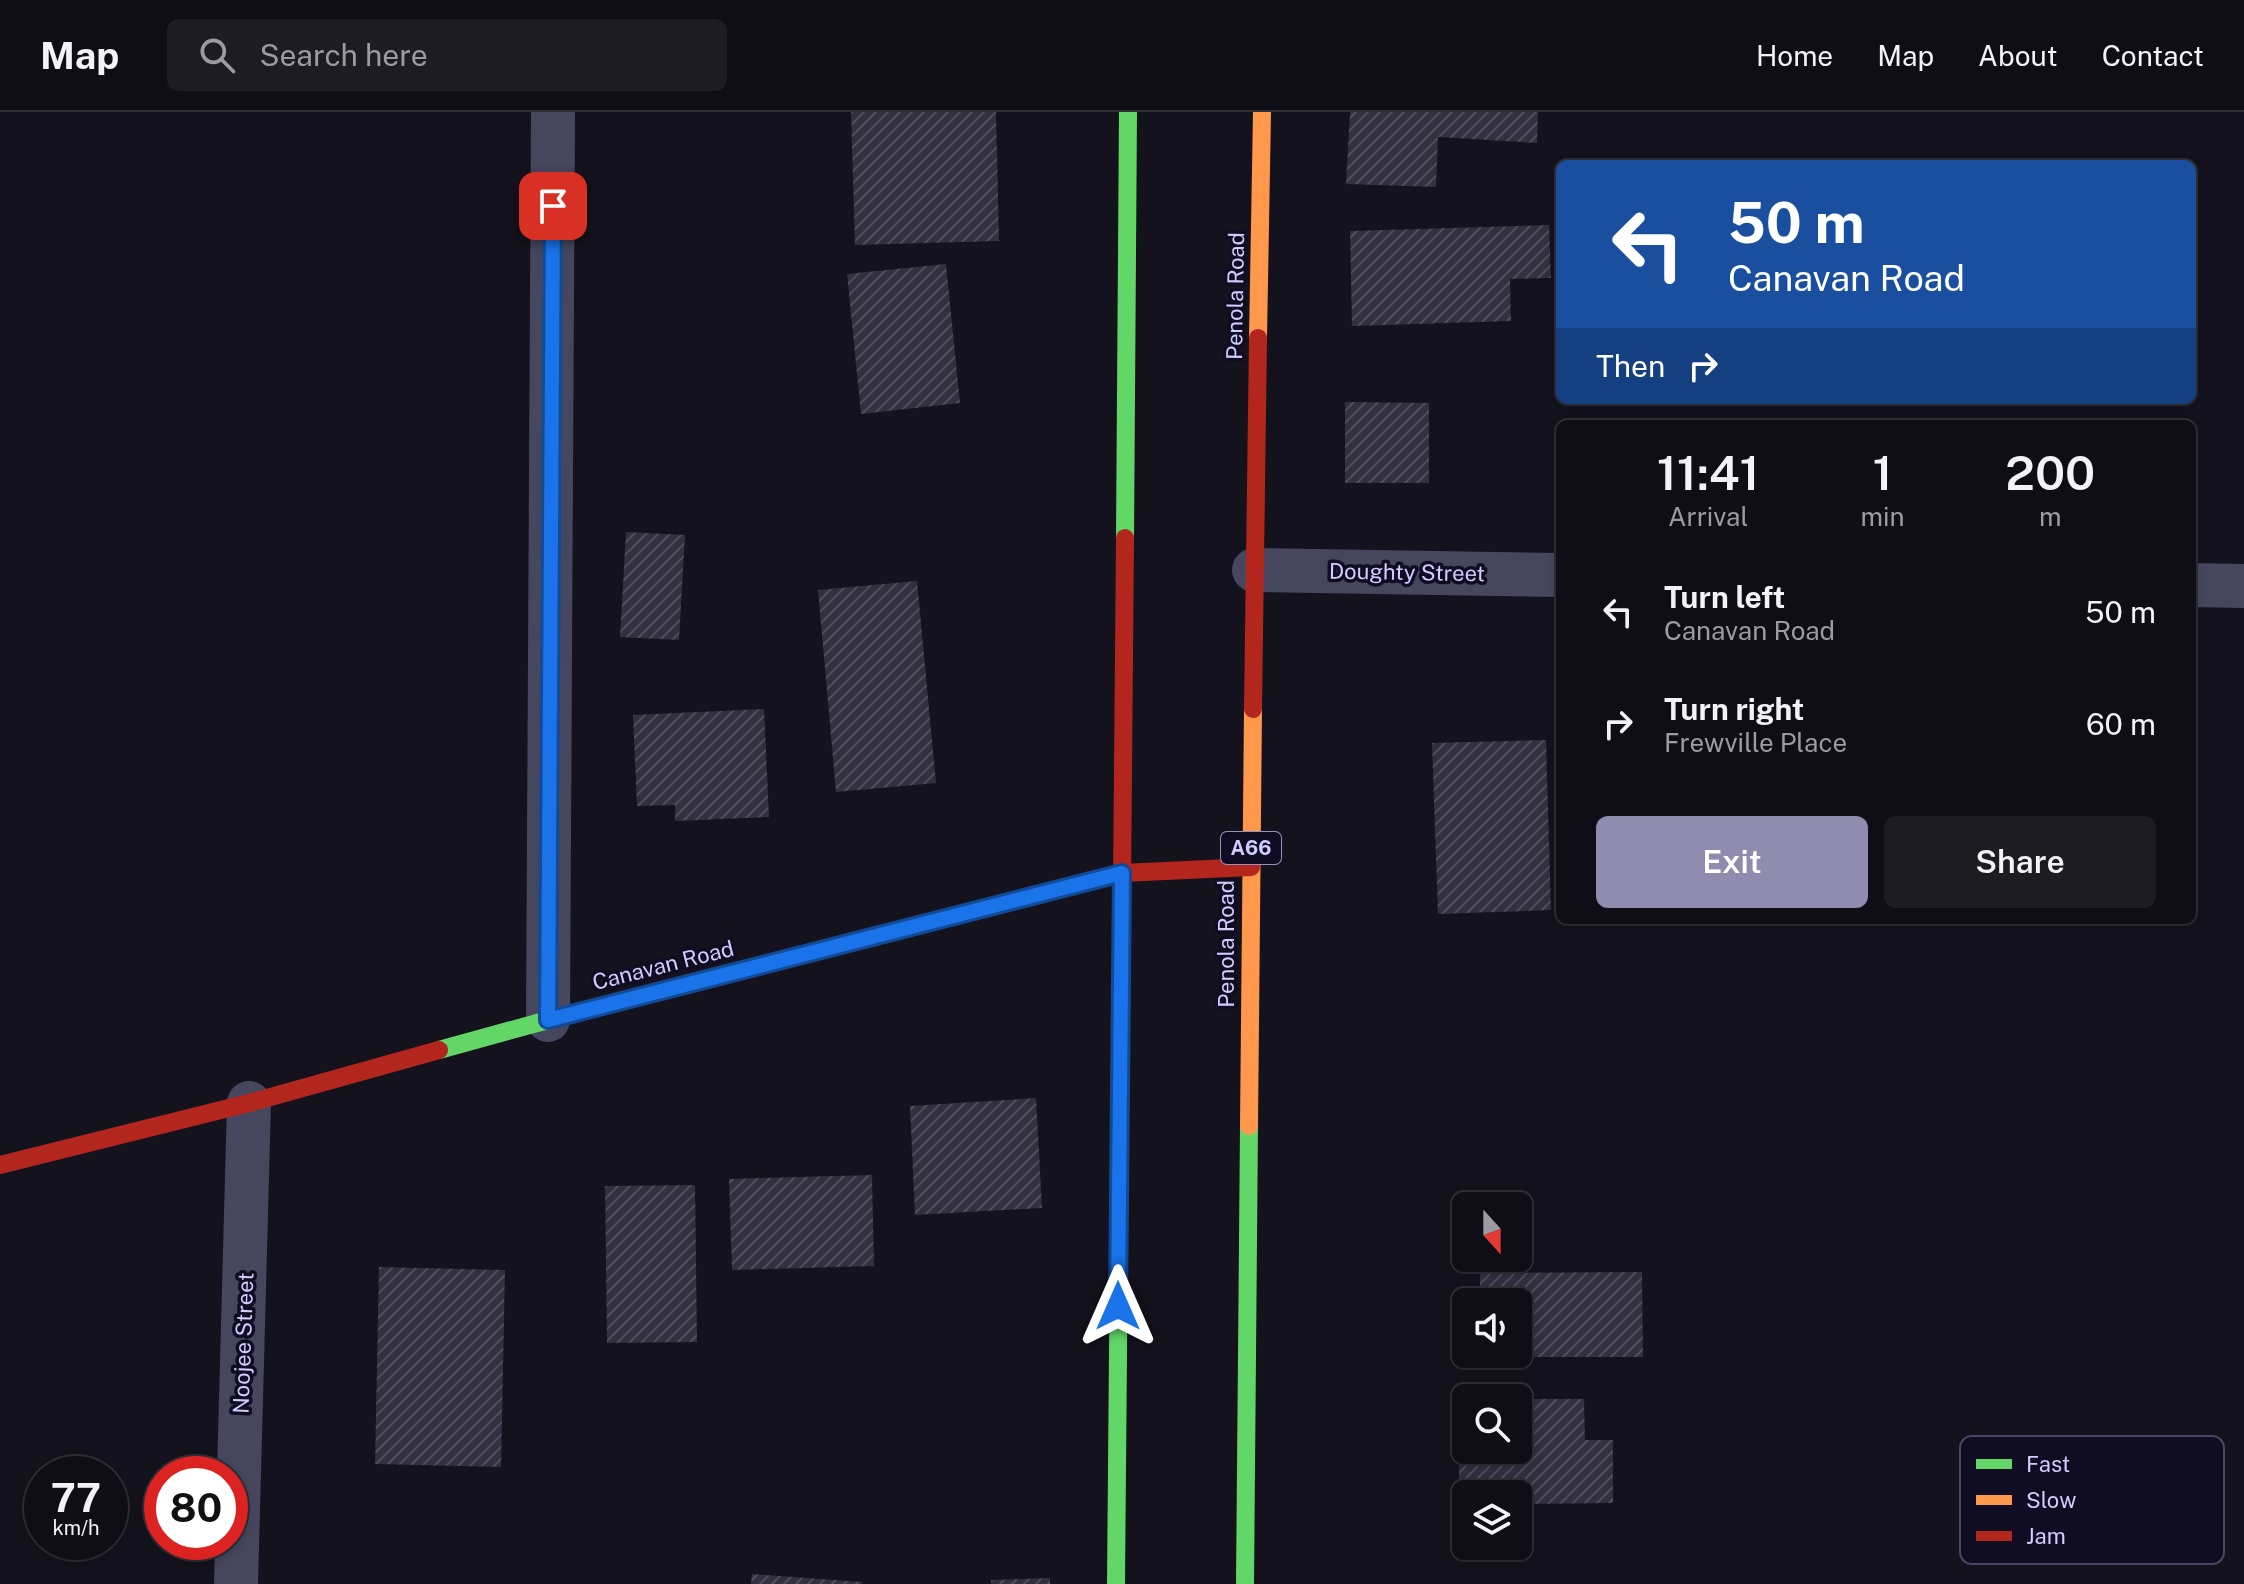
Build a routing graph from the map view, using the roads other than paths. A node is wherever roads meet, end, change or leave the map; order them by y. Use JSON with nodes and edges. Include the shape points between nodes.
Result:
{"nodes":[{"id":1,"x":553,"y":112,"type":"edge"},
{"id":2,"x":1128,"y":112,"type":"edge"},
{"id":3,"x":1262,"y":112,"type":"edge"},
{"id":4,"x":1254,"y":570,"type":"junction"},
{"id":5,"x":1556,"y":575,"type":"edge"},
{"id":6,"x":2196,"y":585,"type":"edge"},
{"id":7,"x":2244,"y":586,"type":"edge"},
{"id":8,"x":1251,"y":867,"type":"junction"},
{"id":9,"x":1122,"y":873,"type":"junction"},
{"id":10,"x":548,"y":1020,"type":"junction"},
{"id":11,"x":249,"y":1103,"type":"junction"},
{"id":12,"x":0,"y":1165,"type":"edge"},
{"id":13,"x":236,"y":1584,"type":"edge"},
{"id":14,"x":1116,"y":1584,"type":"edge"},
{"id":15,"x":1245,"y":1584,"type":"edge"}],
"edges":[{"from":1,"to":10,"type":"street"},
{"from":2,"to":9,"type":"main road"},
{"from":3,"to":4,"type":"main road","name":"Penola Road","number":"A66"},
{"from":4,"to":5,"type":"street","name":"Doughty Street"},
{"from":4,"to":8,"type":"main road","name":"Penola Road","number":"A66"},
{"from":6,"to":7,"type":"street"},
{"from":8,"to":9,"type":"main road","name":"Canavan Road"},
{"from":8,"to":15,"type":"main road","name":"Penola Road","number":"A66"},
{"from":9,"to":10,"type":"main road","name":"Canavan Road"},
{"from":9,"to":14,"type":"main road"},
{"from":10,"to":11,"type":"main road","name":"Canavan Road"},
{"from":11,"to":12,"type":"main road","name":"Canavan Road"},
{"from":11,"to":13,"type":"street","name":"Noojee Street"}]}
